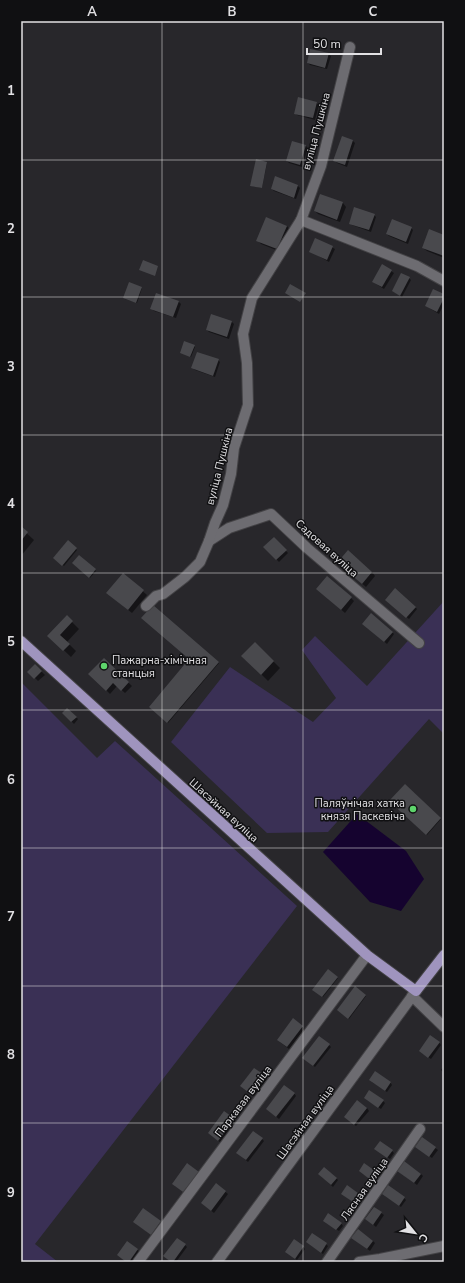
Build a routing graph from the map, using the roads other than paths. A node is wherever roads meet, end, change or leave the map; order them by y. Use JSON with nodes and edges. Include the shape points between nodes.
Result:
{"nodes":[{"id":1,"x":350,"y":47,"type":"dead end"},
{"id":2,"x":301,"y":220,"type":"junction"},
{"id":3,"x":444,"y":281,"type":"edge"},
{"id":4,"x":209,"y":541,"type":"junction"},
{"id":5,"x":146,"y":606,"type":"dead end"},
{"id":6,"x":21,"y":641,"type":"edge"},
{"id":7,"x":419,"y":643,"type":"dead end"},
{"id":8,"x":367,"y":955,"type":"junction"},
{"id":9,"x":444,"y":955,"type":"edge"},
{"id":10,"x":414,"y":994,"type":"junction"},
{"id":11,"x":444,"y":1027,"type":"edge"},
{"id":12,"x":420,"y":1129,"type":"dead end"},
{"id":13,"x":444,"y":1246,"type":"edge"},
{"id":14,"x":138,"y":1262,"type":"edge"},
{"id":15,"x":217,"y":1262,"type":"edge"},
{"id":16,"x":327,"y":1262,"type":"edge"},
{"id":17,"x":359,"y":1262,"type":"edge"}],
"edges":[{"from":1,"to":2,"type":"street","name":"вуліца Пушкіна","via":[[321,166]]},
{"from":2,"to":3,"type":"street","via":[[417,266]]},
{"from":2,"to":4,"type":"street","name":"вуліца Пушкіна","via":[[252,298],[243,334],[248,405],[234,448],[223,505]]},
{"from":4,"to":5,"type":"street","name":"вуліца Пушкіна","via":[[200,562]]},
{"from":4,"to":7,"type":"street","name":"Садовая вуліца","via":[[229,528],[271,514]]},
{"from":6,"to":8,"type":"main road","name":"Шасэйная вуліца"},
{"from":8,"to":10,"type":"main road","name":"Шасэйная вуліца"},
{"from":8,"to":14,"type":"street","name":"Паркавая вуліца"},
{"from":9,"to":10,"type":"main road","name":"Шасэйная вуліца"},
{"from":10,"to":11,"type":"street","name":"Шасэйная вуліца"},
{"from":10,"to":15,"type":"street","name":"Шасэйная вуліца"},
{"from":12,"to":16,"type":"street","name":"Лясная вуліца"},
{"from":13,"to":17,"type":"street"}]}
